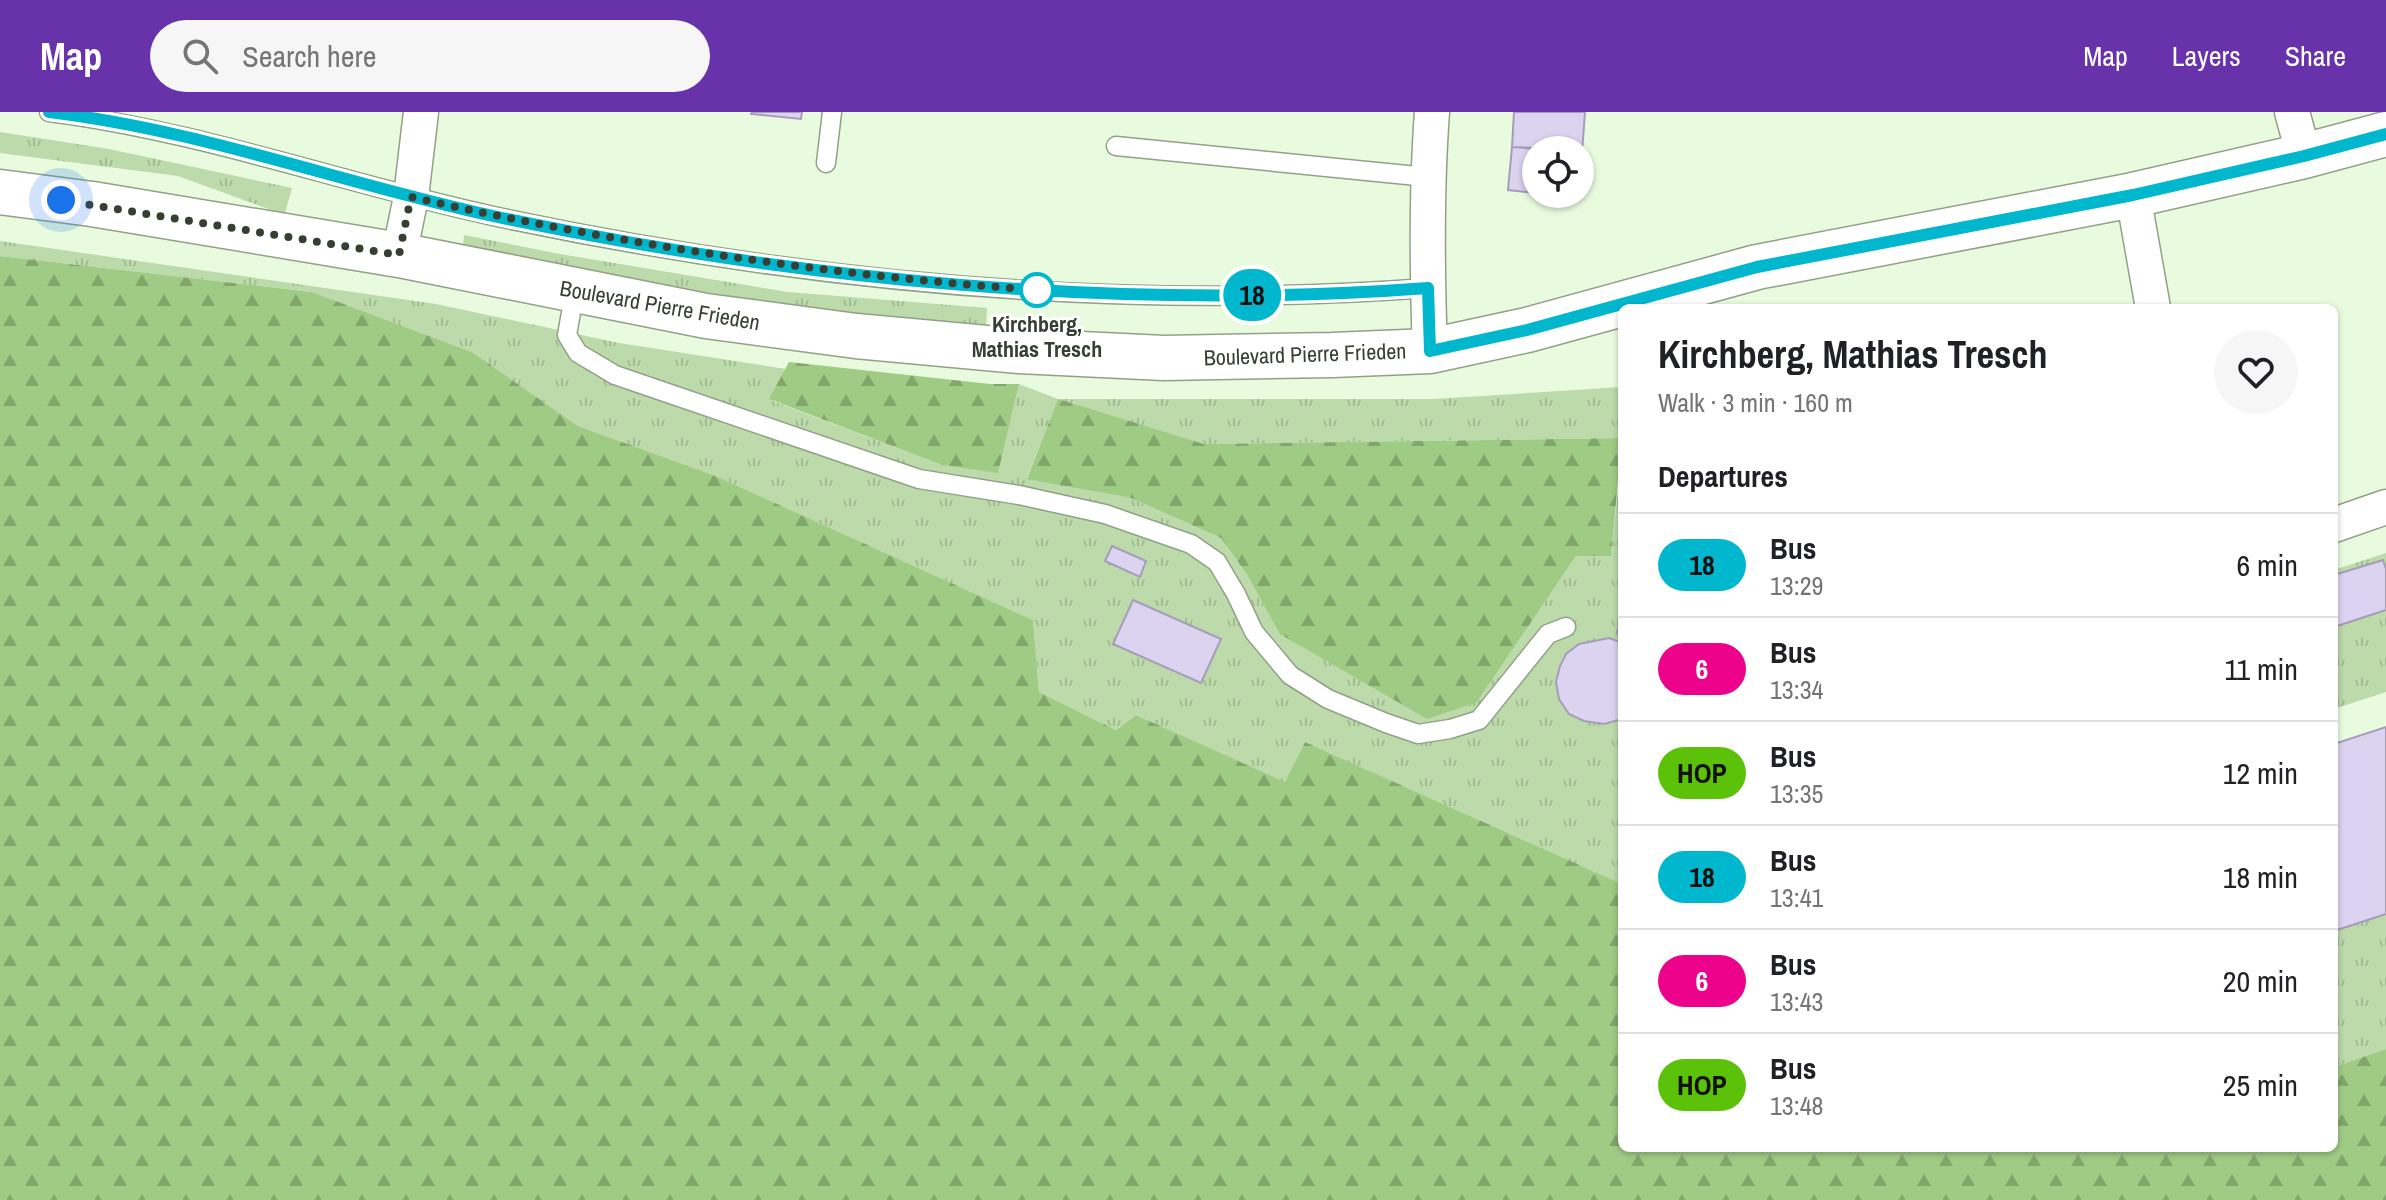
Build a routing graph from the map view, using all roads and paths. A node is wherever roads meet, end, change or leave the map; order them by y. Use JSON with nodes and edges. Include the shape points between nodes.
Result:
{"nodes":[{"id":1,"x":49,"y":112,"type":"edge"},
{"id":2,"x":421,"y":112,"type":"edge"},
{"id":3,"x":832,"y":112,"type":"edge"},
{"id":4,"x":1432,"y":112,"type":"edge"},
{"id":5,"x":2292,"y":112,"type":"edge"},
{"id":6,"x":2386,"y":134,"type":"edge"},
{"id":7,"x":1116,"y":146,"type":"dead end"},
{"id":8,"x":2304,"y":156,"type":"junction"},
{"id":9,"x":826,"y":163,"type":"dead end"},
{"id":10,"x":1427,"y":177,"type":"junction"},
{"id":11,"x":0,"y":192,"type":"edge"},
{"id":12,"x":2133,"y":195,"type":"junction"},
{"id":13,"x":411,"y":197,"type":"junction"},
{"id":14,"x":399,"y":255,"type":"junction"},
{"id":15,"x":1428,"y":288,"type":"junction"},
{"id":16,"x":575,"y":290,"type":"junction"},
{"id":17,"x":1622,"y":304,"type":"edge"},
{"id":18,"x":2152,"y":304,"type":"edge"},
{"id":19,"x":1618,"y":305,"type":"edge"},
{"id":20,"x":1430,"y":351,"type":"junction"},
{"id":21,"x":2386,"y":507,"type":"edge"},
{"id":22,"x":2338,"y":524,"type":"edge"},
{"id":23,"x":1566,"y":627,"type":"dead end"}],
"edges":[{"from":1,"to":13,"type":"lane","via":[[185,138]]},
{"from":2,"to":13,"type":"street"},
{"from":3,"to":9,"type":"lane"},
{"from":4,"to":10,"type":"street"},
{"from":5,"to":8,"type":"street"},
{"from":6,"to":8,"type":"main road","name":"Boulevard Pierre Frieden"},
{"from":7,"to":10,"type":"lane"},
{"from":8,"to":12,"type":"main road","name":"Boulevard Pierre Frieden"},
{"from":10,"to":15,"type":"street"},
{"from":11,"to":14,"type":"main road","name":"Boulevard Pierre Frieden"},
{"from":12,"to":17,"type":"main road","name":"Boulevard Pierre Frieden","via":[[1757,267]]},
{"from":12,"to":18,"type":"street"},
{"from":13,"to":14,"type":"street"},
{"from":13,"to":15,"type":"lane","via":[[618,241],[966,284],[1060,292],[1289,295]]},
{"from":14,"to":16,"type":"main road","name":"Boulevard Pierre Frieden"},
{"from":15,"to":20,"type":"street"},
{"from":16,"to":20,"type":"main road","name":"Boulevard Pierre Frieden","via":[[706,316],[1019,351],[1164,358]]},
{"from":16,"to":23,"type":"lane","via":[[567,335],[578,353],[615,375],[919,479],[1105,514],[1191,544],[1217,562],[1254,632],[1290,675],[1328,699],[1418,734],[1479,720],[1548,634]]},
{"from":19,"to":20,"type":"main road","name":"Boulevard Pierre Frieden"},
{"from":21,"to":22,"type":"street"}]}
